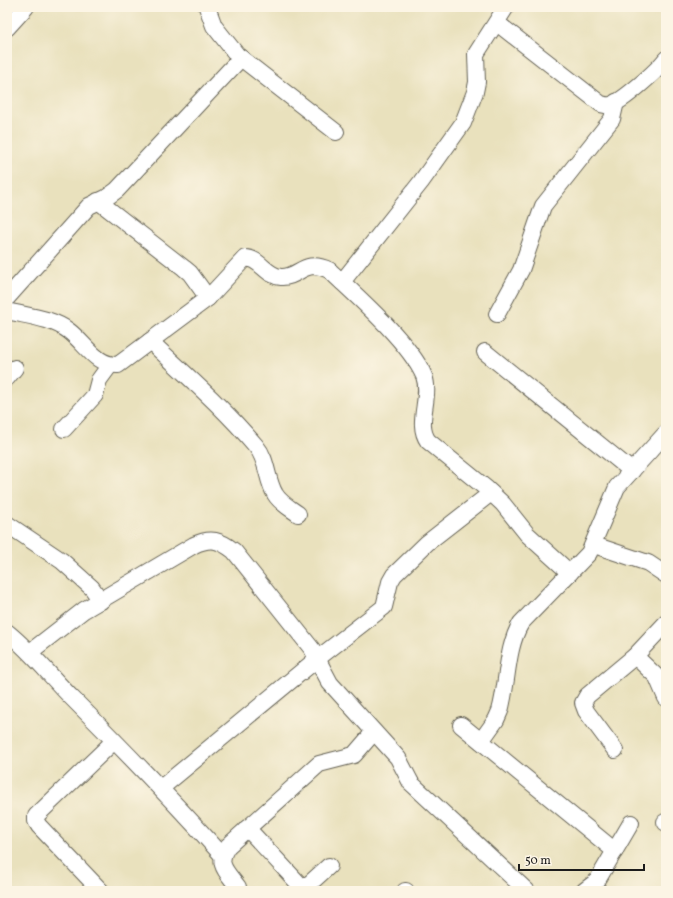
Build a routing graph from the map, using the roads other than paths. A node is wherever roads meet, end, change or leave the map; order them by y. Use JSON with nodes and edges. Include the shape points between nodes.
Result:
{"nodes":[{"id":1,"x":26,"y":7,"type":"edge"},
{"id":2,"x":207,"y":7,"type":"edge"},
{"id":3,"x":506,"y":7,"type":"edge"},
{"id":4,"x":497,"y":22,"type":"junction"},
{"id":5,"x":7,"y":28,"type":"edge"},
{"id":6,"x":241,"y":58,"type":"junction"},
{"id":7,"x":666,"y":59,"type":"edge"},
{"id":8,"x":616,"y":102,"type":"junction"},
{"id":9,"x":336,"y":132,"type":"dead end"},
{"id":10,"x":98,"y":201,"type":"junction"},
{"id":11,"x":342,"y":282,"type":"junction"},
{"id":12,"x":7,"y":298,"type":"edge"},
{"id":13,"x":208,"y":298,"type":"junction"},
{"id":14,"x":7,"y":311,"type":"edge"},
{"id":15,"x":497,"y":314,"type":"dead end"},
{"id":16,"x":150,"y":341,"type":"junction"},
{"id":17,"x":485,"y":352,"type":"dead end"},
{"id":18,"x":110,"y":366,"type":"junction"},
{"id":19,"x":64,"y":428,"type":"dead end"},
{"id":20,"x":666,"y":433,"type":"edge"},
{"id":21,"x":632,"y":471,"type":"junction"},
{"id":22,"x":491,"y":493,"type":"junction"},
{"id":23,"x":298,"y":514,"type":"dead end"},
{"id":24,"x":7,"y":524,"type":"edge"},
{"id":25,"x":594,"y":545,"type":"junction"},
{"id":26,"x":570,"y":573,"type":"junction"},
{"id":27,"x":666,"y":575,"type":"edge"},
{"id":28,"x":101,"y":601,"type":"junction"},
{"id":29,"x":666,"y":623,"type":"edge"},
{"id":30,"x":7,"y":632,"type":"edge"},
{"id":31,"x":30,"y":652,"type":"junction"},
{"id":32,"x":635,"y":656,"type":"junction"},
{"id":33,"x":317,"y":659,"type":"junction"},
{"id":34,"x":666,"y":698,"type":"edge"},
{"id":35,"x":461,"y":725,"type":"dead end"},
{"id":36,"x":373,"y":733,"type":"junction"},
{"id":37,"x":114,"y":741,"type":"junction"},
{"id":38,"x":481,"y":741,"type":"junction"},
{"id":39,"x":615,"y":750,"type":"dead end"},
{"id":40,"x":161,"y":788,"type":"junction"},
{"id":41,"x":631,"y":823,"type":"dead end"},
{"id":42,"x":248,"y":828,"type":"junction"},
{"id":43,"x":615,"y":851,"type":"junction"},
{"id":44,"x":222,"y":855,"type":"junction"},
{"id":45,"x":329,"y":866,"type":"dead end"},
{"id":46,"x":101,"y":891,"type":"edge"},
{"id":47,"x":237,"y":891,"type":"edge"},
{"id":48,"x":527,"y":891,"type":"edge"},
{"id":49,"x":584,"y":891,"type":"edge"}],
"edges":[{"from":1,"to":5,"type":"street"},
{"from":2,"to":6,"type":"street","via":[[214,26]]},
{"from":3,"to":4,"type":"street"},
{"from":4,"to":8,"type":"street","via":[[602,104],[607,106]]},
{"from":4,"to":11,"type":"street","via":[[476,54],[475,92],[463,123],[421,182]]},
{"from":6,"to":9,"type":"street"},
{"from":6,"to":10,"type":"street","via":[[117,190]]},
{"from":7,"to":8,"type":"street","via":[[654,73]]},
{"from":8,"to":15,"type":"street","via":[[612,119],[544,206],[521,270]]},
{"from":10,"to":12,"type":"street","via":[[89,206]]},
{"from":10,"to":13,"type":"street","via":[[190,273]]},
{"from":11,"to":13,"type":"street","via":[[322,266],[309,266],[283,277],[274,276],[254,260],[245,258]]},
{"from":11,"to":22,"type":"street","via":[[407,350],[424,376],[425,436],[434,447]]},
{"from":13,"to":16,"type":"street"},
{"from":14,"to":18,"type":"street","via":[[62,326],[102,362]]},
{"from":16,"to":18,"type":"street","via":[[118,365]]},
{"from":16,"to":23,"type":"street","via":[[220,407],[257,447],[263,456],[275,494],[280,501]]},
{"from":17,"to":21,"type":"street"},
{"from":18,"to":19,"type":"street","via":[[98,380],[95,396]]},
{"from":20,"to":21,"type":"street"},
{"from":21,"to":25,"type":"street","via":[[613,495]]},
{"from":22,"to":26,"type":"street","via":[[527,534]]},
{"from":22,"to":33,"type":"street","via":[[427,543],[394,575],[384,607]]},
{"from":24,"to":28,"type":"street","via":[[62,561],[92,588]]},
{"from":25,"to":26,"type":"street"},
{"from":25,"to":27,"type":"street","via":[[648,562]]},
{"from":26,"to":38,"type":"street","via":[[517,630],[500,711]]},
{"from":28,"to":31,"type":"street","via":[[77,615]]},
{"from":28,"to":33,"type":"street","via":[[204,540],[223,542],[234,551],[312,649]]},
{"from":29,"to":32,"type":"street"},
{"from":30,"to":31,"type":"street"},
{"from":31,"to":37,"type":"street"},
{"from":32,"to":34,"type":"street","via":[[657,677]]},
{"from":32,"to":39,"type":"street","via":[[587,696],[583,703],[586,711]]},
{"from":33,"to":36,"type":"street","via":[[330,684]]},
{"from":33,"to":40,"type":"street"},
{"from":35,"to":38,"type":"street"},
{"from":36,"to":42,"type":"street","via":[[354,755],[319,764]]},
{"from":36,"to":48,"type":"street","via":[[398,758],[411,783]]},
{"from":37,"to":40,"type":"street"},
{"from":37,"to":46,"type":"street","via":[[36,816],[39,826]]},
{"from":38,"to":43,"type":"street"},
{"from":40,"to":44,"type":"street"},
{"from":41,"to":43,"type":"street"},
{"from":42,"to":44,"type":"street"},
{"from":42,"to":45,"type":"street","via":[[300,885],[307,886]]},
{"from":43,"to":49,"type":"street","via":[[597,880]]},
{"from":44,"to":47,"type":"street","via":[[222,864],[238,887]]}]}
